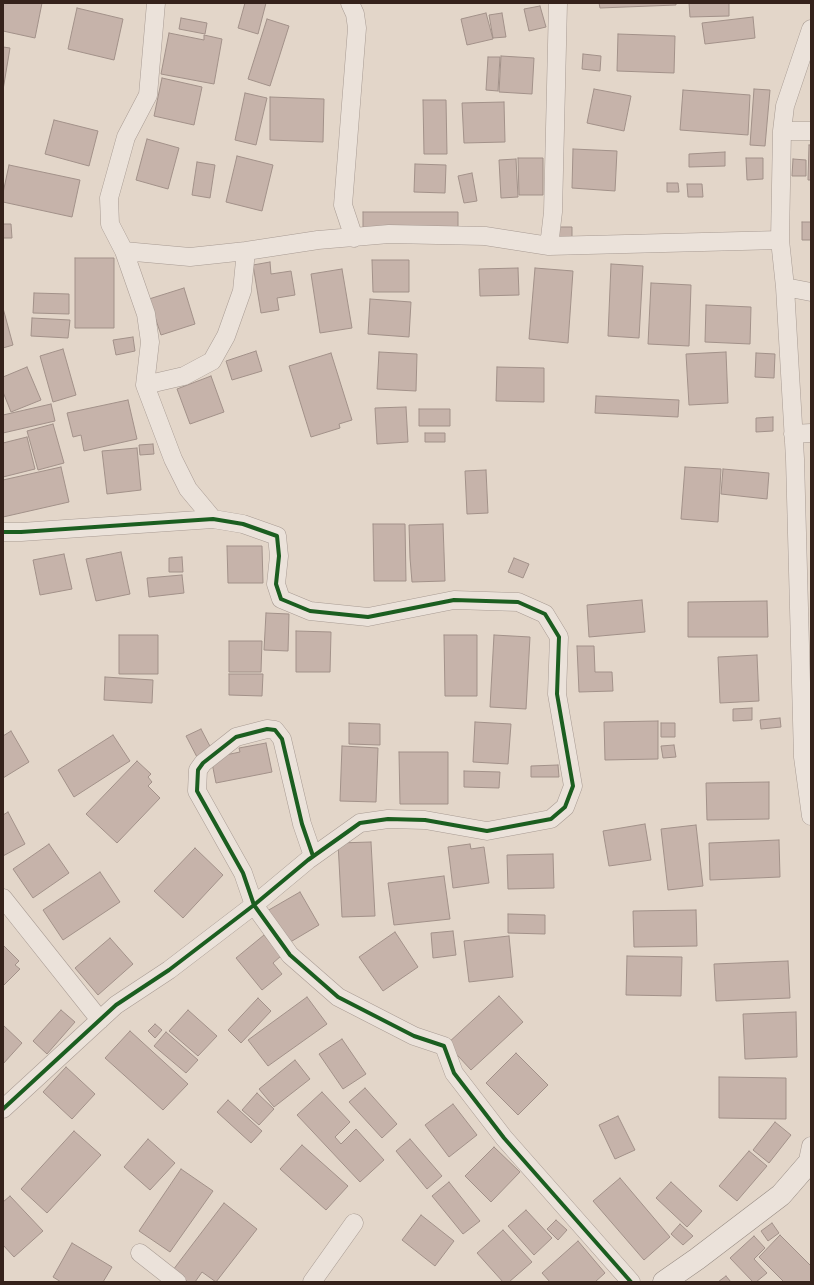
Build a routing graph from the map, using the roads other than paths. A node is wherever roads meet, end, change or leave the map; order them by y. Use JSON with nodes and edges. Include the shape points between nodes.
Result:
{"nodes":[{"id":1,"x":156,"y":3,"type":"edge"},
{"id":2,"x":350,"y":3,"type":"edge"},
{"id":3,"x":558,"y":3,"type":"edge"},
{"id":4,"x":811,"y":29,"type":"edge"},
{"id":5,"x":782,"y":130,"type":"junction"},
{"id":6,"x":811,"y":131,"type":"edge"},
{"id":7,"x":354,"y":238,"type":"junction"},
{"id":8,"x":780,"y":240,"type":"junction"},
{"id":9,"x":549,"y":246,"type":"junction"},
{"id":10,"x":124,"y":251,"type":"junction"},
{"id":11,"x":246,"y":251,"type":"junction"},
{"id":12,"x":785,"y":287,"type":"junction"},
{"id":13,"x":811,"y":292,"type":"edge"},
{"id":14,"x":145,"y":385,"type":"junction"},
{"id":15,"x":811,"y":433,"type":"edge"},
{"id":16,"x":793,"y":434,"type":"junction"},
{"id":17,"x":213,"y":519,"type":"junction"},
{"id":18,"x":3,"y":532,"type":"edge"},
{"id":19,"x":807,"y":756,"type":"edge"},
{"id":20,"x":811,"y":816,"type":"edge"},
{"id":21,"x":314,"y":856,"type":"junction"},
{"id":22,"x":3,"y":898,"type":"edge"},
{"id":23,"x":254,"y":905,"type":"junction"},
{"id":24,"x":100,"y":1020,"type":"junction"},
{"id":25,"x":3,"y":1109,"type":"edge"},
{"id":26,"x":810,"y":1159,"type":"edge"},
{"id":27,"x":354,"y":1223,"type":"dead end"},
{"id":28,"x":140,"y":1253,"type":"dead end"},
{"id":29,"x":177,"y":1282,"type":"edge"},
{"id":30,"x":312,"y":1282,"type":"edge"},
{"id":31,"x":631,"y":1282,"type":"edge"},
{"id":32,"x":664,"y":1282,"type":"edge"}],
"edges":[{"from":1,"to":10,"type":"street","via":[[148,95],[126,138],[109,198],[110,224]]},
{"from":2,"to":7,"type":"street","via":[[357,28],[343,205]]},
{"from":3,"to":9,"type":"street"},
{"from":4,"to":5,"type":"street","via":[[785,106]]},
{"from":5,"to":6,"type":"street"},
{"from":5,"to":8,"type":"street"},
{"from":7,"to":9,"type":"street","via":[[388,234],[485,236]]},
{"from":7,"to":11,"type":"street","via":[[318,240]]},
{"from":8,"to":9,"type":"street"},
{"from":8,"to":12,"type":"street"},
{"from":10,"to":11,"type":"street","via":[[190,257]]},
{"from":10,"to":14,"type":"street","via":[[146,314],[150,342]]},
{"from":11,"to":14,"type":"street","via":[[242,291],[226,336],[212,361],[184,376]]},
{"from":12,"to":13,"type":"street"},
{"from":12,"to":16,"type":"street"},
{"from":14,"to":17,"type":"street","via":[[173,459],[188,489]]},
{"from":15,"to":16,"type":"street"},
{"from":16,"to":19,"type":"street"},
{"from":17,"to":18,"type":"street"},
{"from":17,"to":21,"type":"street","via":[[243,524],[277,536],[279,556],[276,584],[281,599],[310,611],[368,617],[454,600],[518,602],[546,614],[558,637],[557,694],[573,786],[565,807],[551,819],[487,832],[425,820],[388,819],[360,823]]},
{"from":19,"to":20,"type":"street"},
{"from":21,"to":23,"type":"street"},
{"from":21,"to":23,"type":"street","via":[[302,824],[282,739],[275,730],[267,729],[236,737],[203,763],[198,770],[197,791],[243,873]]},
{"from":22,"to":24,"type":"street"},
{"from":23,"to":24,"type":"street","via":[[169,970],[116,1005]]},
{"from":23,"to":31,"type":"street","via":[[290,955],[338,997],[414,1036],[444,1046],[454,1073],[504,1138]]},
{"from":24,"to":25,"type":"street"},
{"from":26,"to":32,"type":"street","via":[[780,1195]]},
{"from":27,"to":30,"type":"street"},
{"from":28,"to":29,"type":"street"}]}
